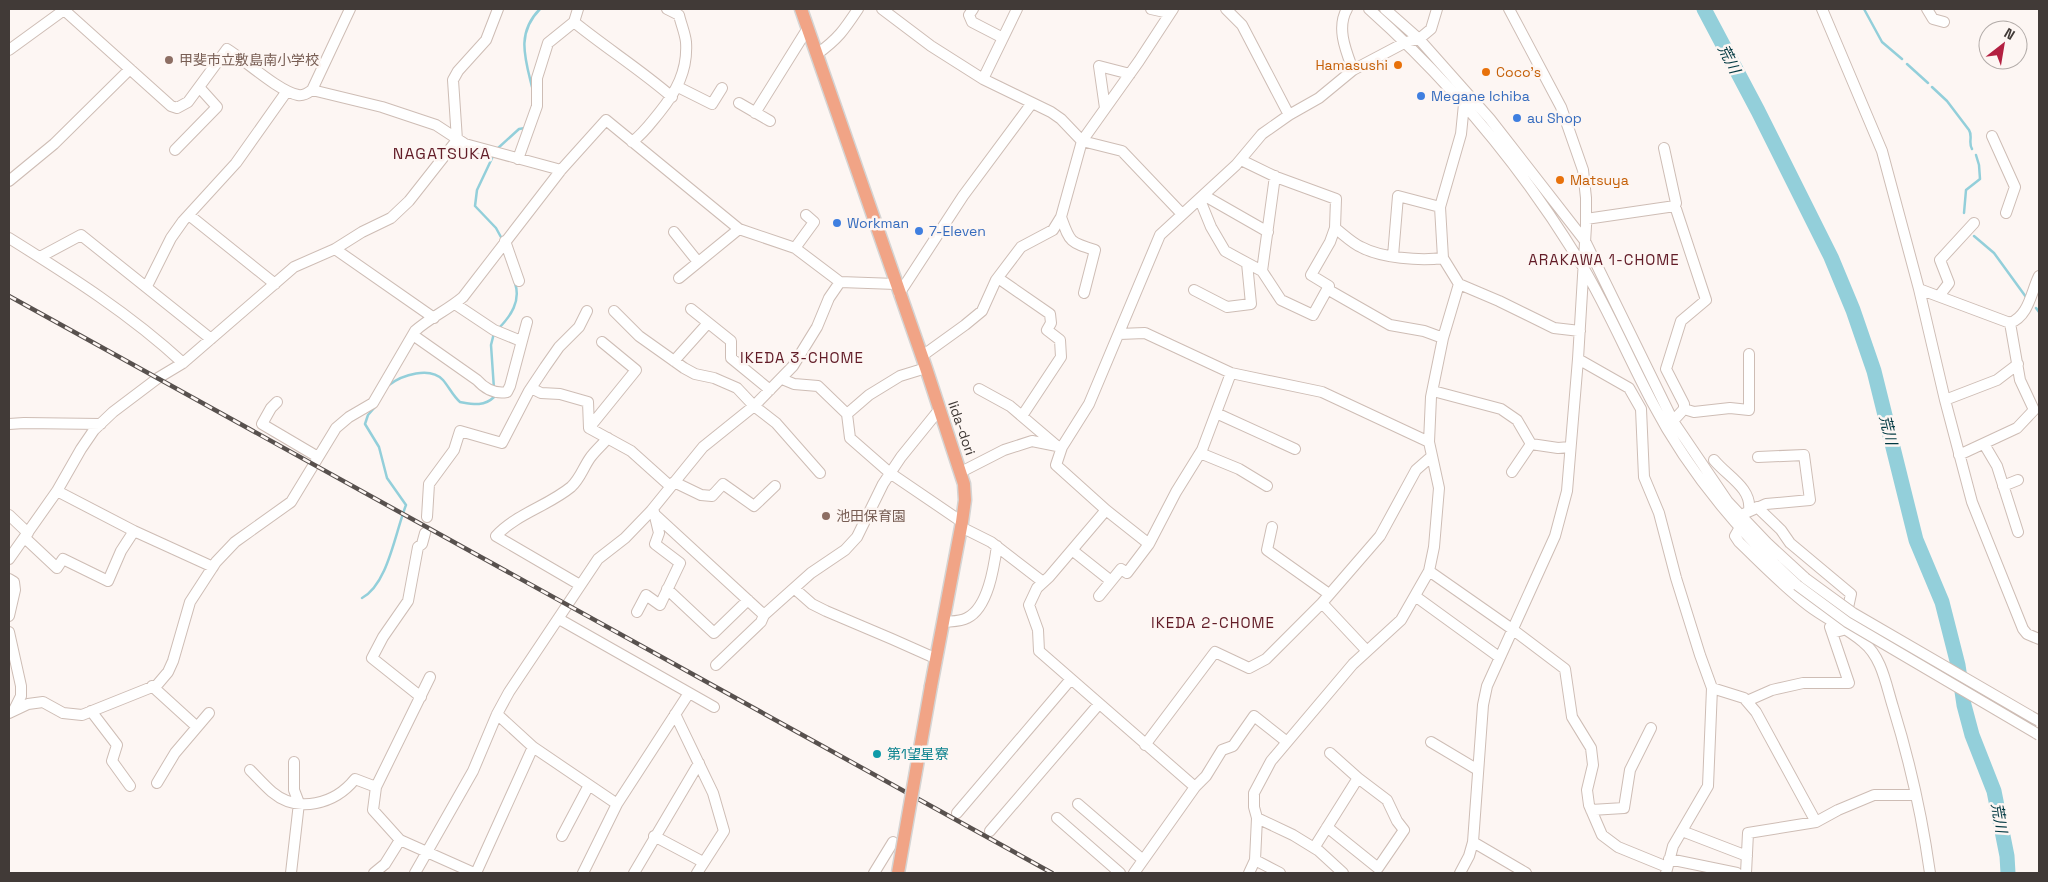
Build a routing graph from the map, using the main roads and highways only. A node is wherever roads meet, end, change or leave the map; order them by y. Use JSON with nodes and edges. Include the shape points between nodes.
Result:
{"nodes":[{"id":1,"x":801,"y":9,"type":"edge"},
{"id":2,"x":898,"y":873,"type":"edge"}],
"edges":[{"from":1,"to":2,"type":"main road","name":"Iida-dori","bridge":true,"via":[[961,472],[965,500]]}]}
